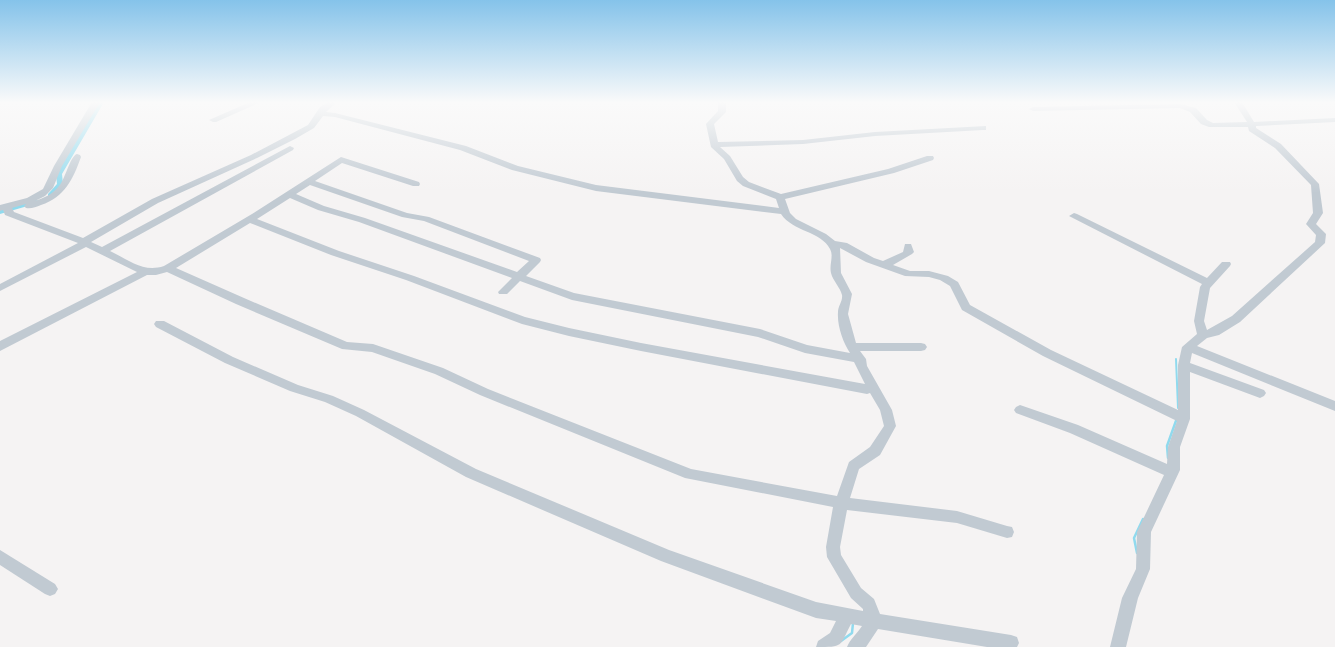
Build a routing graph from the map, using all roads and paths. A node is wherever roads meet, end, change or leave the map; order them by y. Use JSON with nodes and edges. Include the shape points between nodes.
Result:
{"nodes":[{"id":1,"x":79,"y":132,"type":"edge"},
{"id":2,"x":301,"y":132,"type":"edge"},
{"id":3,"x":402,"y":132,"type":"edge"},
{"id":4,"x":712,"y":132,"type":"edge"},
{"id":5,"x":925,"y":132,"type":"edge"},
{"id":6,"x":1257,"y":132,"type":"edge"},
{"id":7,"x":714,"y":145,"type":"junction"},
{"id":8,"x":290,"y":148,"type":"dead end"},
{"id":9,"x":77,"y":157,"type":"dead end"},
{"id":10,"x":930,"y":158,"type":"dead end"},
{"id":11,"x":309,"y":182,"type":"junction"},
{"id":12,"x":416,"y":184,"type":"dead end"},
{"id":13,"x":290,"y":196,"type":"junction"},
{"id":14,"x":780,"y":198,"type":"junction"},
{"id":15,"x":5,"y":210,"type":"edge"},
{"id":16,"x":785,"y":212,"type":"junction"},
{"id":17,"x":1074,"y":216,"type":"dead end"},
{"id":18,"x":251,"y":220,"type":"junction"},
{"id":19,"x":85,"y":243,"type":"junction"},
{"id":20,"x":831,"y":244,"type":"junction"},
{"id":21,"x":908,"y":246,"type":"dead end"},
{"id":22,"x":102,"y":251,"type":"junction"},
{"id":23,"x":1226,"y":264,"type":"dead end"},
{"id":24,"x":884,"y":265,"type":"junction"},
{"id":25,"x":168,"y":268,"type":"junction"},
{"id":26,"x":145,"y":272,"type":"junction"},
{"id":27,"x":518,"y":276,"type":"junction"},
{"id":28,"x":1209,"y":283,"type":"junction"},
{"id":29,"x":0,"y":288,"type":"edge"},
{"id":30,"x":503,"y":292,"type":"dead end"},
{"id":31,"x":160,"y":324,"type":"dead end"},
{"id":32,"x":1203,"y":335,"type":"junction"},
{"id":33,"x":0,"y":347,"type":"edge"},
{"id":34,"x":852,"y":347,"type":"junction"},
{"id":35,"x":921,"y":347,"type":"dead end"},
{"id":36,"x":1188,"y":347,"type":"junction"},
{"id":37,"x":860,"y":359,"type":"junction"},
{"id":38,"x":1184,"y":365,"type":"junction"},
{"id":39,"x":873,"y":386,"type":"junction"},
{"id":40,"x":1260,"y":393,"type":"dead end"},
{"id":41,"x":1335,"y":406,"type":"edge"},
{"id":42,"x":1020,"y":410,"type":"dead end"},
{"id":43,"x":1178,"y":416,"type":"junction"},
{"id":44,"x":1172,"y":472,"type":"junction"},
{"id":45,"x":841,"y":503,"type":"junction"},
{"id":46,"x":1007,"y":532,"type":"dead end"},
{"id":47,"x":0,"y":557,"type":"edge"},
{"id":48,"x":50,"y":589,"type":"dead end"},
{"id":49,"x":847,"y":616,"type":"junction"},
{"id":50,"x":874,"y":620,"type":"junction"},
{"id":51,"x":1011,"y":643,"type":"dead end"},
{"id":52,"x":824,"y":647,"type":"edge"},
{"id":53,"x":855,"y":647,"type":"edge"},
{"id":54,"x":1118,"y":647,"type":"edge"}],
"edges":[{"from":1,"to":15,"type":"street","via":[[57,167],[46,191]]},
{"from":2,"to":19,"type":"street","via":[[244,162],[154,201]]},
{"from":3,"to":16,"type":"street","via":[[463,148],[515,168],[596,188]]},
{"from":4,"to":7,"type":"street"},
{"from":5,"to":7,"type":"street","via":[[875,134],[803,142]]},
{"from":6,"to":32,"type":"street","via":[[1278,146],[1315,184],[1318,213],[1311,224],[1321,234],[1320,243],[1236,319],[1215,332]]},
{"from":7,"to":14,"type":"street","via":[[740,179]]},
{"from":8,"to":22,"type":"street"},
{"from":9,"to":15,"type":"street","via":[[62,191],[45,201]]},
{"from":10,"to":14,"type":"street","via":[[891,171]]},
{"from":11,"to":12,"type":"street","via":[[341,160]]},
{"from":11,"to":13,"type":"street"},
{"from":11,"to":27,"type":"street","via":[[405,215],[426,219],[536,260]]},
{"from":13,"to":18,"type":"street"},
{"from":13,"to":27,"type":"street"},
{"from":14,"to":16,"type":"street"},
{"from":15,"to":19,"type":"street"},
{"from":16,"to":20,"type":"street","via":[[794,222],[826,237]]},
{"from":17,"to":28,"type":"street"},
{"from":18,"to":25,"type":"street"},
{"from":18,"to":39,"type":"street","via":[[522,320],[641,347],[867,389]]},
{"from":19,"to":22,"type":"street"},
{"from":19,"to":29,"type":"street"},
{"from":20,"to":24,"type":"street","via":[[844,245]]},
{"from":20,"to":34,"type":"street","via":[[837,255],[836,274],[847,294],[843,314]]},
{"from":21,"to":24,"type":"street","via":[[907,254]]},
{"from":22,"to":26,"type":"street"},
{"from":23,"to":28,"type":"street"},
{"from":24,"to":43,"type":"street","via":[[909,274],[930,274],[944,278],[954,284],[966,307],[1047,353]]},
{"from":25,"to":26,"type":"street"},
{"from":25,"to":45,"type":"street","via":[[346,346],[374,348],[439,370],[484,392],[690,474]]},
{"from":26,"to":33,"type":"street"},
{"from":27,"to":30,"type":"street"},
{"from":27,"to":37,"type":"street","via":[[572,296],[760,333],[831,355]]},
{"from":28,"to":32,"type":"street","via":[[1205,288],[1200,321]]},
{"from":31,"to":49,"type":"street","via":[[236,363],[294,388],[329,398],[471,473],[645,548],[816,610]]},
{"from":32,"to":36,"type":"street"},
{"from":34,"to":35,"type":"street"},
{"from":34,"to":37,"type":"street"},
{"from":36,"to":38,"type":"street"},
{"from":36,"to":41,"type":"street"},
{"from":37,"to":39,"type":"street","via":[[861,366]]},
{"from":38,"to":40,"type":"street"},
{"from":38,"to":43,"type":"street"},
{"from":39,"to":45,"type":"street","via":[[886,410],[890,426],[875,451],[854,466]]},
{"from":42,"to":44,"type":"street"},
{"from":43,"to":44,"type":"street","via":[[1182,428],[1174,447]]},
{"from":44,"to":54,"type":"street","via":[[1144,532],[1144,570],[1130,598]]},
{"from":45,"to":46,"type":"street","via":[[957,517]]},
{"from":45,"to":50,"type":"street","via":[[833,547],[834,557],[856,593],[870,604]]},
{"from":47,"to":48,"type":"street"},
{"from":49,"to":50,"type":"street"},
{"from":49,"to":52,"type":"street","via":[[836,639]]},
{"from":50,"to":51,"type":"street"},
{"from":50,"to":53,"type":"street"}]}
